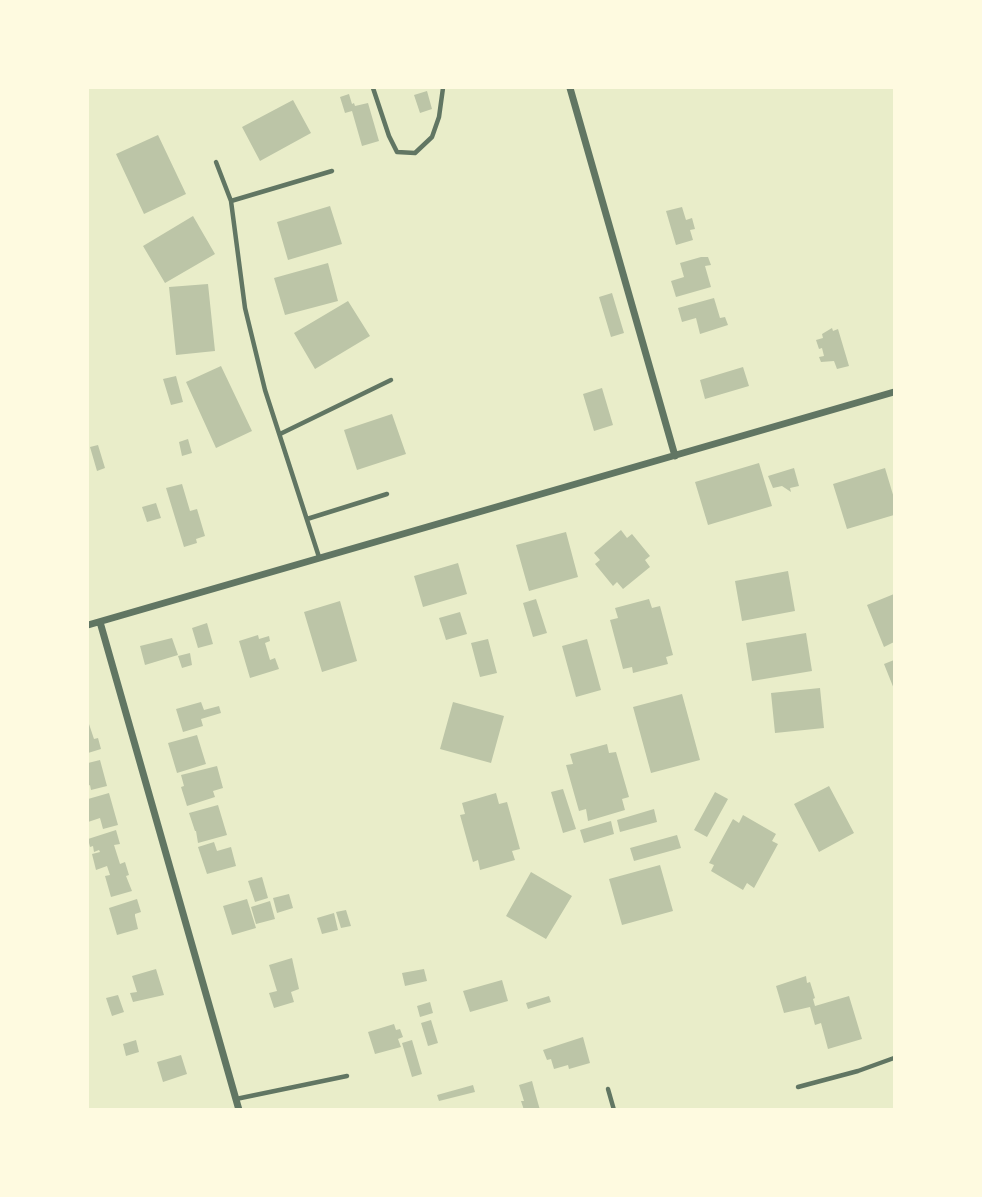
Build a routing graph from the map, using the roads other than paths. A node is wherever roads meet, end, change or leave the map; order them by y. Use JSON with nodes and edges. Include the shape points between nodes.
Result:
{"nodes":[{"id":1,"x":373,"y":88,"type":"edge"},
{"id":2,"x":443,"y":88,"type":"edge"},
{"id":3,"x":570,"y":88,"type":"edge"},
{"id":4,"x":216,"y":162,"type":"dead end"},
{"id":5,"x":332,"y":171,"type":"dead end"},
{"id":6,"x":231,"y":201,"type":"junction"},
{"id":7,"x":391,"y":380,"type":"dead end"},
{"id":8,"x":894,"y":392,"type":"edge"},
{"id":9,"x":280,"y":434,"type":"junction"},
{"id":10,"x":676,"y":456,"type":"junction"},
{"id":11,"x":387,"y":494,"type":"dead end"},
{"id":12,"x":307,"y":519,"type":"junction"},
{"id":13,"x":319,"y":558,"type":"junction"},
{"id":14,"x":100,"y":622,"type":"junction"},
{"id":15,"x":88,"y":625,"type":"edge"},
{"id":16,"x":894,"y":1059,"type":"edge"},
{"id":17,"x":347,"y":1076,"type":"dead end"},
{"id":18,"x":798,"y":1087,"type":"dead end"},
{"id":19,"x":608,"y":1089,"type":"dead end"},
{"id":20,"x":236,"y":1099,"type":"junction"},
{"id":21,"x":240,"y":1110,"type":"edge"},
{"id":22,"x":614,"y":1110,"type":"edge"}],
"edges":[{"from":1,"to":2,"type":"lane","via":[[397,152],[415,153],[432,137]]},
{"from":3,"to":10,"type":"street"},
{"from":4,"to":6,"type":"lane"},
{"from":5,"to":6,"type":"lane"},
{"from":6,"to":9,"type":"lane","via":[[245,308]]},
{"from":7,"to":9,"type":"lane"},
{"from":8,"to":10,"type":"street"},
{"from":9,"to":12,"type":"lane"},
{"from":10,"to":13,"type":"street"},
{"from":11,"to":12,"type":"lane"},
{"from":12,"to":13,"type":"lane"},
{"from":13,"to":14,"type":"street"},
{"from":14,"to":15,"type":"street"},
{"from":14,"to":20,"type":"street"},
{"from":16,"to":18,"type":"lane"},
{"from":17,"to":20,"type":"lane"},
{"from":19,"to":22,"type":"lane"},
{"from":20,"to":21,"type":"street"}]}
